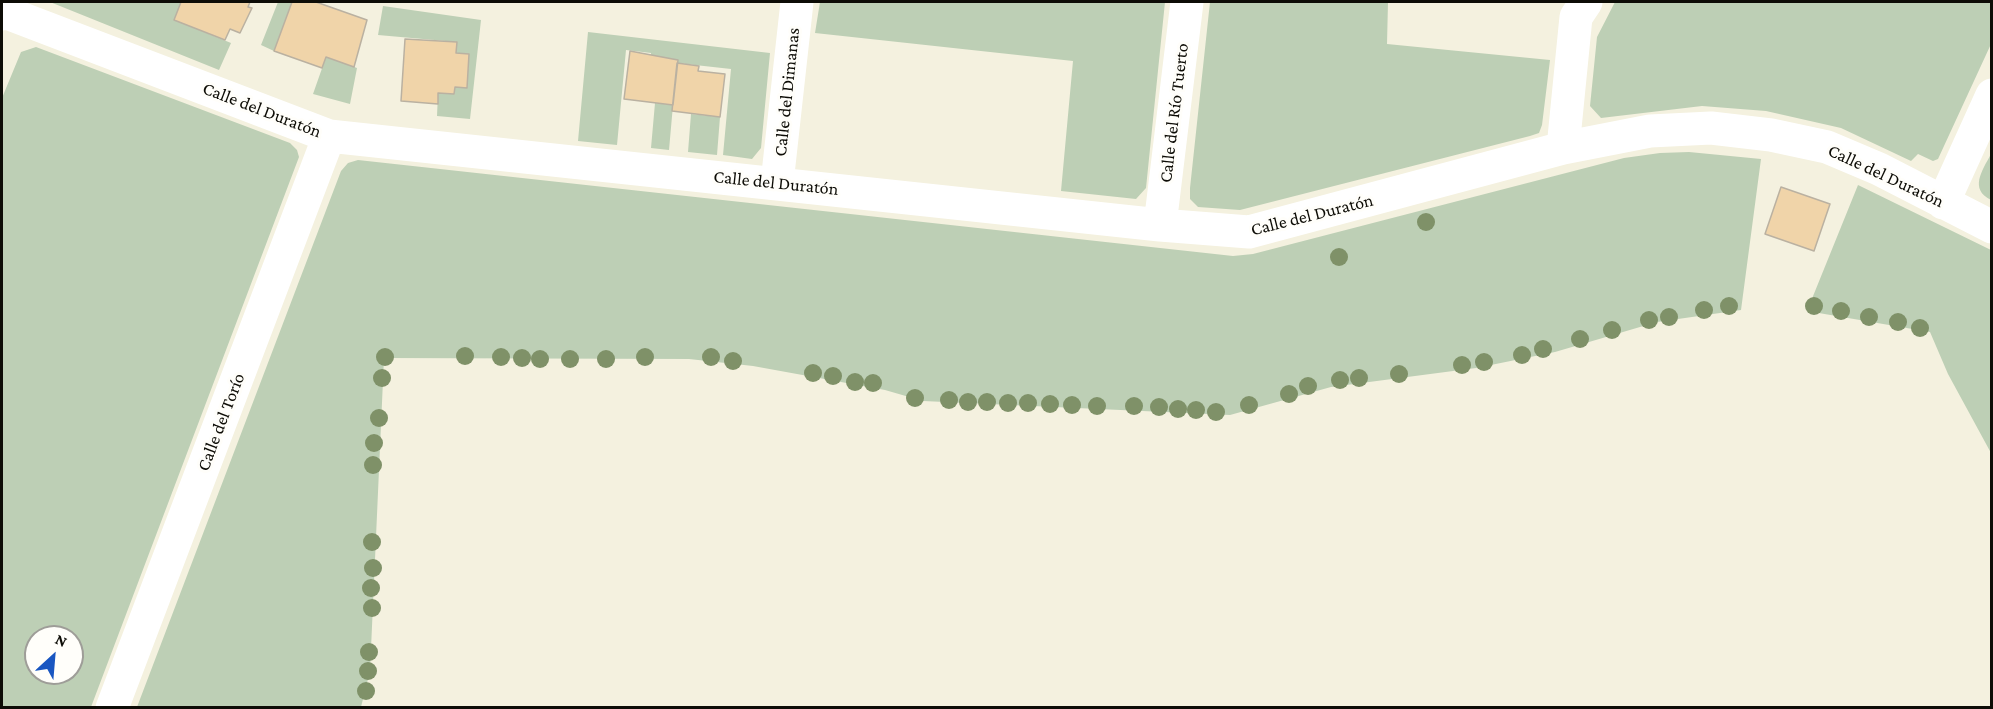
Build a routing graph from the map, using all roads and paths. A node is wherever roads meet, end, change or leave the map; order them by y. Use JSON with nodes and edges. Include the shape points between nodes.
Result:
{"nodes":[{"id":1,"x":797,"y":2,"type":"edge"},
{"id":2,"x":1187,"y":2,"type":"edge"},
{"id":3,"x":1586,"y":2,"type":"edge"},
{"id":4,"x":3,"y":10,"type":"edge"},
{"id":5,"x":1992,"y":95,"type":"edge"},
{"id":6,"x":329,"y":136,"type":"junction"},
{"id":7,"x":1563,"y":148,"type":"junction"},
{"id":8,"x":777,"y":183,"type":"junction"},
{"id":9,"x":1943,"y":203,"type":"junction"},
{"id":10,"x":1160,"y":225,"type":"junction"},
{"id":11,"x":1992,"y":227,"type":"edge"},
{"id":12,"x":112,"y":708,"type":"edge"}],
"edges":[{"from":1,"to":8,"type":"street","name":"Calle del Dimanas"},
{"from":2,"to":10,"type":"street","name":"Calle del Río Tuerto"},
{"from":3,"to":7,"type":"street","via":[[1576,17]]},
{"from":4,"to":6,"type":"street","name":"Calle del Duratón"},
{"from":5,"to":9,"type":"street"},
{"from":6,"to":8,"type":"street","name":"Calle del Duratón"},
{"from":6,"to":12,"type":"street","name":"Calle del Torío"},
{"from":7,"to":9,"type":"street","name":"Calle del Duratón","via":[[1650,131],[1711,128],[1771,135],[1827,147]]},
{"from":7,"to":10,"type":"street","name":"Calle del Duratón","via":[[1249,232]]},
{"from":8,"to":10,"type":"street","name":"Calle del Duratón"},
{"from":9,"to":11,"type":"street","name":"Calle del Duratón"}]}
